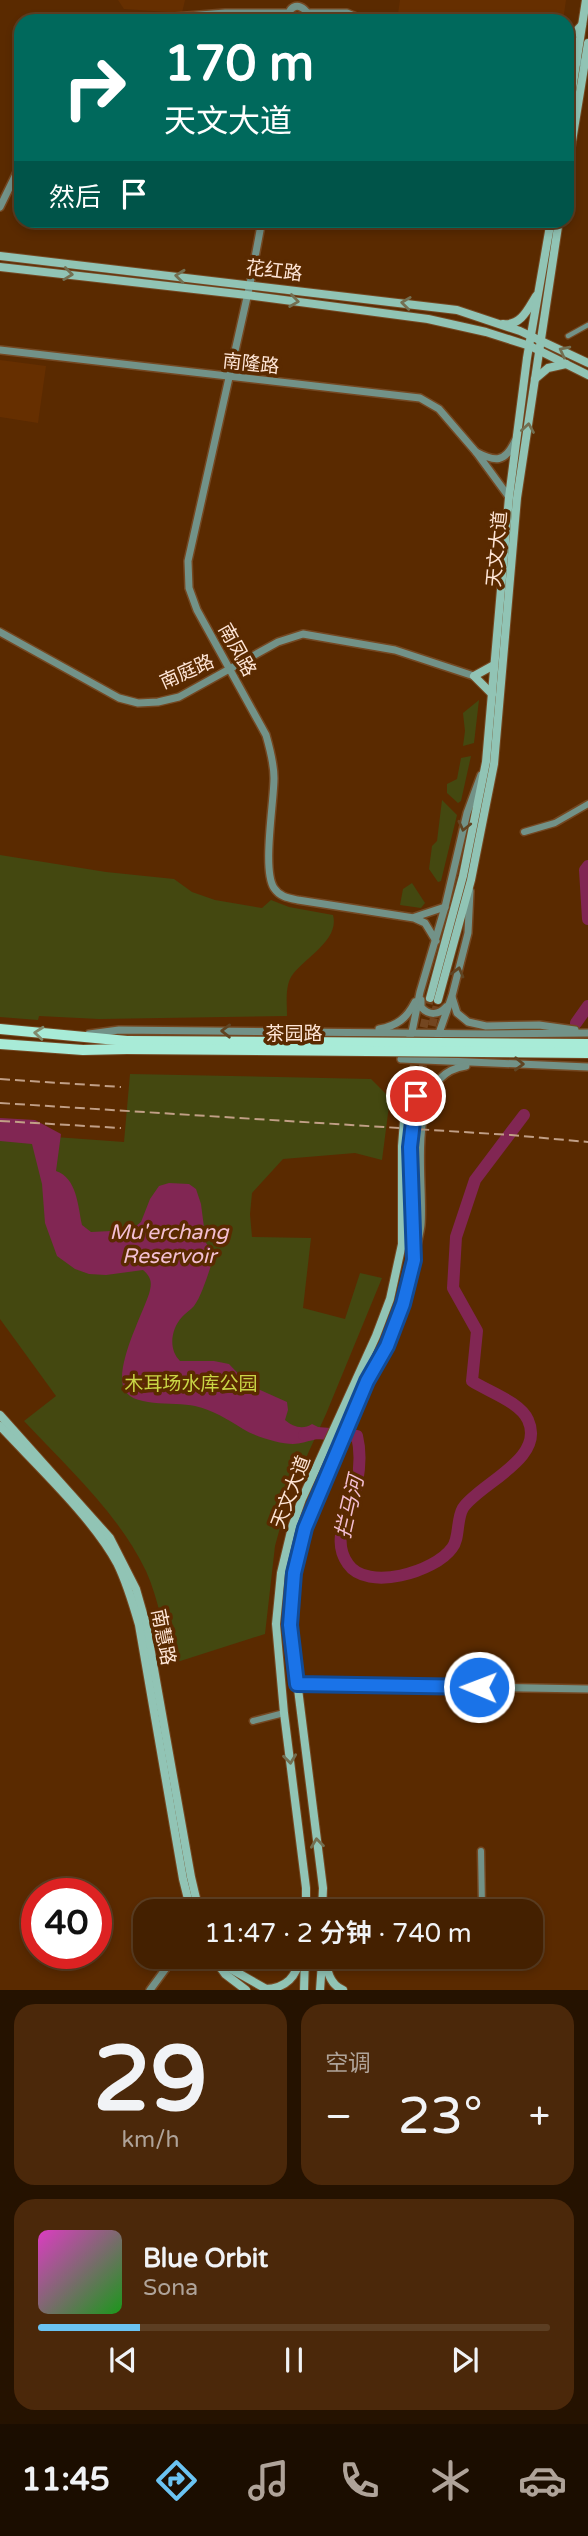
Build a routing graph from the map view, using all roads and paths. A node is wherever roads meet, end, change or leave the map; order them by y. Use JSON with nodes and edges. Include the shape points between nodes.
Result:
{"nodes":[{"id":1,"x":586,"y":0,"type":"edge"},
{"id":2,"x":307,"y":13,"type":"joint"},
{"id":3,"x":212,"y":14,"type":"edge"},
{"id":4,"x":241,"y":14,"type":"edge"},
{"id":5,"x":291,"y":14,"type":"edge"},
{"id":6,"x":349,"y":14,"type":"edge"},
{"id":7,"x":582,"y":25,"type":"junction"},
{"id":8,"x":574,"y":34,"type":"edge"},
{"id":9,"x":588,"y":43,"type":"edge"},
{"id":10,"x":583,"y":63,"type":"edge"},
{"id":11,"x":574,"y":96,"type":"edge"},
{"id":12,"x":574,"y":124,"type":"edge"},
{"id":13,"x":14,"y":178,"type":"edge"},
{"id":14,"x":0,"y":207,"type":"edge"},
{"id":15,"x":260,"y":228,"type":"edge"},
{"id":16,"x":550,"y":228,"type":"edge"},
{"id":17,"x":557,"y":228,"type":"edge"},
{"id":18,"x":0,"y":256,"type":"edge"},
{"id":19,"x":0,"y":267,"type":"edge"},
{"id":20,"x":250,"y":284,"type":"junction"},
{"id":21,"x":539,"y":290,"type":"junction"},
{"id":22,"x":247,"y":295,"type":"junction"},
{"id":23,"x":430,"y":306,"type":"junction"},
{"id":24,"x":428,"y":319,"type":"junction"},
{"id":25,"x":496,"y":323,"type":"junction"},
{"id":26,"x":588,"y":325,"type":"edge"},
{"id":27,"x":568,"y":336,"type":"dead end"},
{"id":28,"x":535,"y":343,"type":"junction"},
{"id":29,"x":0,"y":350,"type":"edge"},
{"id":30,"x":588,"y":363,"type":"edge"},
{"id":31,"x":566,"y":364,"type":"junction"},
{"id":32,"x":588,"y":375,"type":"edge"},
{"id":33,"x":229,"y":377,"type":"junction"},
{"id":34,"x":535,"y":379,"type":"junction"},
{"id":35,"x":517,"y":437,"type":"junction"},
{"id":36,"x":476,"y":452,"type":"junction"},
{"id":37,"x":509,"y":497,"type":"junction"},
{"id":38,"x":0,"y":632,"type":"edge"},
{"id":39,"x":494,"y":665,"type":"junction"},
{"id":40,"x":230,"y":670,"type":"junction"},
{"id":41,"x":474,"y":676,"type":"junction"},
{"id":42,"x":492,"y":694,"type":"junction"},
{"id":43,"x":486,"y":762,"type":"junction"},
{"id":44,"x":588,"y":804,"type":"edge"},
{"id":45,"x":524,"y":832,"type":"dead end"},
{"id":46,"x":471,"y":880,"type":"junction"},
{"id":47,"x":445,"y":907,"type":"junction"},
{"id":48,"x":414,"y":918,"type":"junction"},
{"id":49,"x":436,"y":941,"type":"junction"},
{"id":50,"x":420,"y":992,"type":"junction"},
{"id":51,"x":452,"y":996,"type":"junction"},
{"id":52,"x":0,"y":1029,"type":"edge"},
{"id":53,"x":363,"y":1032,"type":"junction"},
{"id":54,"x":412,"y":1032,"type":"junction"},
{"id":55,"x":588,"y":1032,"type":"edge"},
{"id":56,"x":439,"y":1033,"type":"junction"},
{"id":57,"x":488,"y":1034,"type":"junction"},
{"id":58,"x":81,"y":1036,"type":"junction"},
{"id":59,"x":0,"y":1044,"type":"edge"},
{"id":60,"x":588,"y":1044,"type":"edge"},
{"id":61,"x":127,"y":1045,"type":"junction"},
{"id":62,"x":588,"y":1053,"type":"edge"},
{"id":63,"x":432,"y":1060,"type":"junction"},
{"id":64,"x":485,"y":1063,"type":"junction"},
{"id":65,"x":588,"y":1067,"type":"edge"},
{"id":66,"x":406,"y":1096,"type":"tunnel mouth"},
{"id":67,"x":416,"y":1096,"type":"tunnel mouth"},
{"id":68,"x":414,"y":1260,"type":"junction"},
{"id":69,"x":0,"y":1415,"type":"edge"},
{"id":70,"x":0,"y":1426,"type":"edge"},
{"id":71,"x":297,"y":1684,"type":"junction"},
{"id":72,"x":588,"y":1689,"type":"edge"},
{"id":73,"x":284,"y":1713,"type":"junction"},
{"id":74,"x":253,"y":1721,"type":"dead end"},
{"id":75,"x":481,"y":1851,"type":"dead end"},
{"id":76,"x":188,"y":1899,"type":"edge"},
{"id":77,"x":196,"y":1899,"type":"edge"},
{"id":78,"x":306,"y":1899,"type":"edge"},
{"id":79,"x":323,"y":1899,"type":"edge"},
{"id":80,"x":482,"y":1899,"type":"edge"},
{"id":81,"x":165,"y":1969,"type":"edge"},
{"id":82,"x":222,"y":1969,"type":"edge"},
{"id":83,"x":231,"y":1969,"type":"edge"},
{"id":84,"x":298,"y":1969,"type":"edge"},
{"id":85,"x":303,"y":1969,"type":"edge"},
{"id":86,"x":322,"y":1969,"type":"edge"},
{"id":87,"x":327,"y":1969,"type":"edge"},
{"id":88,"x":266,"y":1989,"type":"edge"},
{"id":89,"x":149,"y":1990,"type":"edge"},
{"id":90,"x":245,"y":1990,"type":"edge"},
{"id":91,"x":303,"y":1990,"type":"edge"},
{"id":92,"x":320,"y":1990,"type":"edge"},
{"id":93,"x":343,"y":1990,"type":"edge"}],
"edges":[{"from":1,"to":7,"type":"main road"},
{"from":2,"to":5,"type":"street","via":[[299,5],[293,6]]},
{"from":2,"to":6,"type":"street"},
{"from":3,"to":4,"type":"street"},
{"from":7,"to":8,"type":"main road"},
{"from":7,"to":10,"type":"main road"},
{"from":9,"to":10,"type":"main road"},
{"from":10,"to":11,"type":"main road"},
{"from":10,"to":12,"type":"main road"},
{"from":13,"to":14,"type":"street"},
{"from":15,"to":20,"type":"street","name":"南凤路"},
{"from":16,"to":21,"type":"main road","name":"天文大道"},
{"from":17,"to":28,"type":"main road","name":"天文大道"},
{"from":20,"to":18,"type":"main road","name":"花红路","one_way":true},
{"from":19,"to":22,"type":"main road","name":"花红路","one_way":true},
{"from":20,"to":22,"type":"street","name":"南凤路"},
{"from":23,"to":20,"type":"main road","name":"花红路","one_way":true},
{"from":21,"to":25,"type":"main road","via":[[524,317],[511,324]]},
{"from":21,"to":28,"type":"main road","name":"天文大道"},
{"from":22,"to":24,"type":"main road","name":"花红路","one_way":true},
{"from":22,"to":33,"type":"street","name":"南凤路"},
{"from":23,"to":24,"type":"main road","via":[[446,314]]},
{"from":23,"to":25,"type":"main road","name":"花红路"},
{"from":24,"to":28,"type":"main road","name":"花红路"},
{"from":25,"to":28,"type":"main road","name":"花红路"},
{"from":26,"to":27,"type":"street"},
{"from":30,"to":28,"type":"main road","one_way":true},
{"from":28,"to":31,"type":"main road"},
{"from":28,"to":34,"type":"main road","name":"天文大道"},
{"from":28,"to":35,"type":"main road","name":"天文大道"},
{"from":29,"to":33,"type":"street","name":"南隆路"},
{"from":31,"to":32,"type":"main road"},
{"from":31,"to":34,"type":"main road"},
{"from":33,"to":36,"type":"street","name":"南隆路","via":[[420,398],[439,409]]},
{"from":33,"to":40,"type":"street","name":"南凤路","via":[[188,561],[189,588],[197,610]]},
{"from":46,"to":34,"type":"main road","name":"天文大道","one_way":true,"via":[[494,764],[517,498]]},
{"from":35,"to":36,"type":"street","via":[[499,459]]},
{"from":35,"to":37,"type":"main road","name":"天文大道"},
{"from":36,"to":37,"type":"street","name":"南隆路"},
{"from":37,"to":39,"type":"main road","name":"天文大道"},
{"from":38,"to":40,"type":"street","name":"南庭路","via":[[119,698],[138,702],[179,697]]},
{"from":39,"to":41,"type":"main road"},
{"from":39,"to":42,"type":"main road","name":"天文大道"},
{"from":40,"to":41,"type":"street","name":"南庭路","via":[[278,642],[303,634],[394,650]]},
{"from":40,"to":48,"type":"street","name":"南凤路","via":[[266,735],[272,756],[275,776],[269,870],[273,886],[282,896],[298,900]]},
{"from":41,"to":42,"type":"main road"},
{"from":42,"to":43,"type":"main road","name":"天文大道"},
{"from":43,"to":46,"type":"main road","name":"天文大道","via":[[434,999]]},
{"from":43,"to":47,"type":"street","name":"天文大道","one_way":true,"via":[[467,813]]},
{"from":44,"to":45,"type":"street"},
{"from":51,"to":46,"type":"street","name":"天文大道","one_way":true,"via":[[468,933]]},
{"from":47,"to":48,"type":"street"},
{"from":47,"to":49,"type":"street","name":"天文大道"},
{"from":48,"to":49,"type":"street","via":[[425,923]]},
{"from":49,"to":50,"type":"street","name":"天文大道"},
{"from":50,"to":51,"type":"street","via":[[421,1007],[432,1014],[446,1008]]},
{"from":50,"to":53,"type":"street","via":[[409,1014],[398,1023]]},
{"from":50,"to":54,"type":"street","name":"天文大道"},
{"from":51,"to":55,"type":"street","via":[[457,1013],[476,1025],[539,1025]]},
{"from":51,"to":56,"type":"street","name":"天文大道"},
{"from":58,"to":52,"type":"main road","name":"茶园路","one_way":true},
{"from":53,"to":54,"type":"street","name":"茶园路"},
{"from":53,"to":58,"type":"street","name":"茶园路","one_way":true,"via":[[119,1030]]},
{"from":54,"to":56,"type":"street","name":"茶园路"},
{"from":54,"to":63,"type":"street","name":"天文大道","via":[[401,1059]]},
{"from":55,"to":57,"type":"street","name":"茶园路"},
{"from":56,"to":57,"type":"street","name":"茶园路"},
{"from":56,"to":63,"type":"street","name":"天文大道"},
{"from":57,"to":64,"type":"street","via":[[470,1046],[473,1057]]},
{"from":58,"to":61,"type":"main road","name":"茶园路"},
{"from":59,"to":61,"type":"main road","name":"茶园路","via":[[83,1050]]},
{"from":60,"to":61,"type":"main road","name":"茶园路","bridge":true},
{"from":61,"to":62,"type":"main road","name":"茶园路","bridge":true},
{"from":63,"to":64,"type":"street"},
{"from":64,"to":65,"type":"street","one_way":true},
{"from":64,"to":68,"type":"street","name":"天文大道","via":[[443,1074],[427,1098],[419,1177],[421,1225]]},
{"from":66,"to":73,"type":"main road","name":"天文大道","via":[[401,1146],[402,1244],[390,1299],[302,1499],[281,1573],[276,1624]]},
{"from":67,"to":68,"type":"main road","name":"天文大道","via":[[410,1147]]},
{"from":68,"to":71,"type":"main road","name":"天文大道","via":[[390,1338],[314,1503],[294,1573],[290,1625]]},
{"from":69,"to":77,"type":"main road","name":"南慧路","via":[[110,1538],[136,1589]]},
{"from":70,"to":76,"type":"main road","name":"南慧路","via":[[104,1542],[129,1591]]},
{"from":71,"to":72,"type":"street"},
{"from":79,"to":71,"type":"main road","name":"天文大道","one_way":true},
{"from":73,"to":74,"type":"street"},
{"from":73,"to":78,"type":"main road","name":"天文大道","one_way":true},
{"from":75,"to":80,"type":"street"},
{"from":81,"to":89,"type":"street"},
{"from":82,"to":90,"type":"main road"},
{"from":83,"to":88,"type":"main road"},
{"from":84,"to":88,"type":"main road","via":[[287,1984]]},
{"from":85,"to":91,"type":"main road"},
{"from":86,"to":92,"type":"main road"},
{"from":87,"to":93,"type":"main road","via":[[332,1982]]}]}
